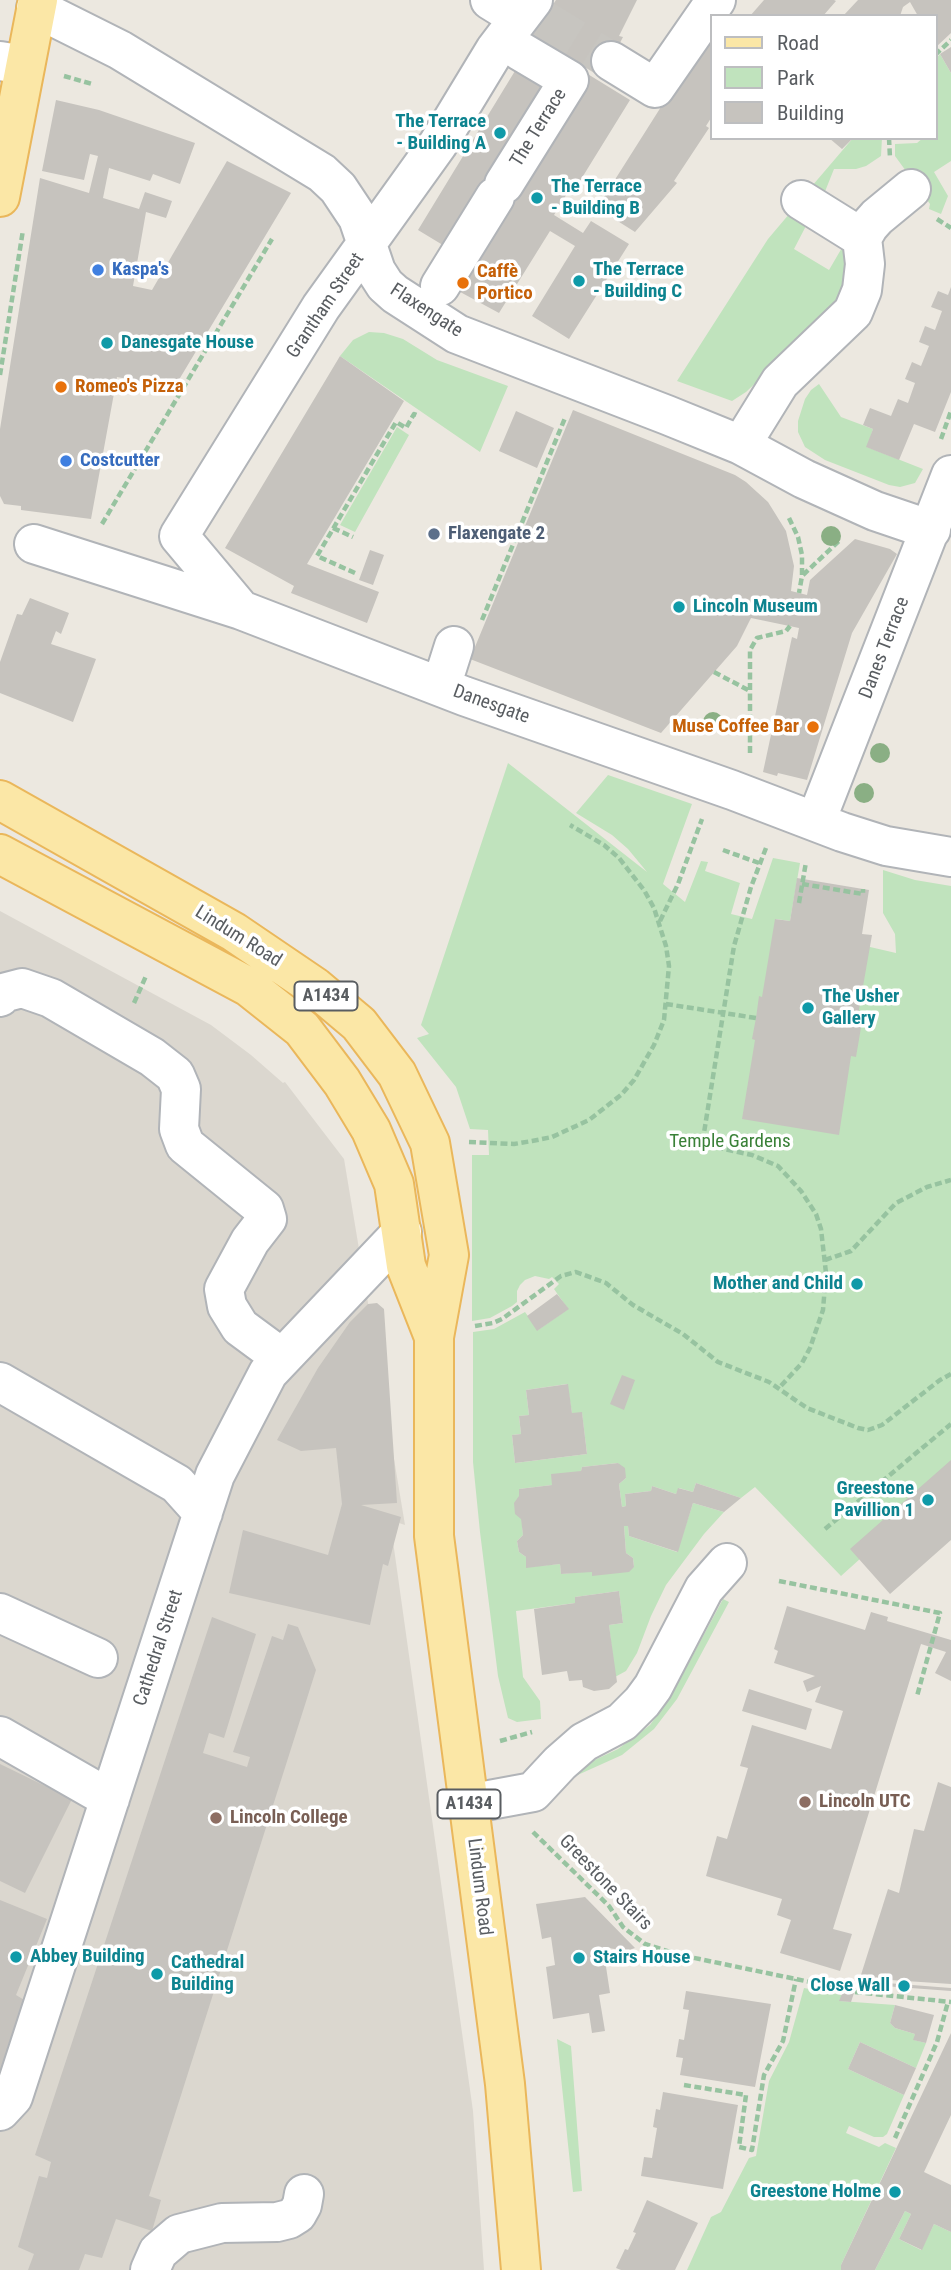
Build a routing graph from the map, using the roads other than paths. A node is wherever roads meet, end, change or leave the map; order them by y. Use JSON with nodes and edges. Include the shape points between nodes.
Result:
{"nodes":[{"id":1,"x":716,"y":0,"type":"edge"},
{"id":2,"x":37,"y":4,"type":"edge"},
{"id":3,"x":522,"y":21,"type":"edge"},
{"id":4,"x":611,"y":61,"type":"tunnel mouth"},
{"id":5,"x":12,"y":63,"type":"edge"},
{"id":6,"x":0,"y":197,"type":"edge"},
{"id":7,"x":922,"y":203,"type":"road end"},
{"id":8,"x":808,"y":204,"type":"dead end"},
{"id":9,"x":862,"y":238,"type":"junction"},
{"id":10,"x":366,"y":246,"type":"junction"},
{"id":11,"x":449,"y":271,"type":"dead end"},
{"id":12,"x":741,"y":445,"type":"junction"},
{"id":13,"x":944,"y":462,"type":"edge"},
{"id":14,"x":934,"y":542,"type":"junction"},
{"id":15,"x":34,"y":544,"type":"dead end"},
{"id":16,"x":241,"y":610,"type":"junction"},
{"id":17,"x":454,"y":646,"type":"road end"},
{"id":18,"x":441,"y":687,"type":"junction"},
{"id":19,"x":0,"y":800,"type":"edge"},
{"id":20,"x":816,"y":821,"type":"junction"},
{"id":21,"x":0,"y":854,"type":"edge"},
{"id":22,"x":951,"y":857,"type":"edge"},
{"id":23,"x":0,"y":997,"type":"edge"},
{"id":24,"x":402,"y":1232,"type":"junction"},
{"id":25,"x":435,"y":1331,"type":"junction"},
{"id":26,"x":282,"y":1358,"type":"junction"},
{"id":27,"x":0,"y":1382,"type":"edge"},
{"id":28,"x":203,"y":1513,"type":"junction"},
{"id":29,"x":727,"y":1563,"type":"dead end"},
{"id":30,"x":0,"y":1613,"type":"edge"},
{"id":31,"x":98,"y":1658,"type":"dead end"},
{"id":32,"x":0,"y":1736,"type":"edge"},
{"id":33,"x":110,"y":1799,"type":"junction"},
{"id":34,"x":470,"y":1818,"type":"junction"},
{"id":35,"x":0,"y":2111,"type":"edge"},
{"id":36,"x":304,"y":2194,"type":"dead end"},
{"id":37,"x":150,"y":2270,"type":"edge"},
{"id":38,"x":521,"y":2270,"type":"edge"}],
"edges":[{"from":1,"to":4,"type":"street","via":[[655,88]]},
{"from":2,"to":5,"type":"main road"},
{"from":2,"to":10,"type":"street","name":"Flaxengate","via":[[322,173],[358,218]]},
{"from":3,"to":10,"type":"street","name":"Grantham Street","via":[[495,50],[438,144]]},
{"from":3,"to":11,"type":"street","name":"The Terrace","via":[[569,80]]},
{"from":5,"to":6,"type":"main road"},
{"from":7,"to":9,"type":"street","via":[[877,217]]},
{"from":8,"to":9,"type":"street"},
{"from":9,"to":12,"type":"street","via":[[862,290],[853,312],[780,382]]},
{"from":10,"to":12,"type":"street","name":"Flaxengate","via":[[376,271],[395,295],[457,334]]},
{"from":10,"to":16,"type":"street","name":"Grantham Street","via":[[321,307],[179,536]]},
{"from":12,"to":14,"type":"street","name":"Flaxengate"},
{"from":13,"to":14,"type":"street","name":"Danes Terrace"},
{"from":14,"to":20,"type":"street","name":"Danes Terrace"},
{"from":15,"to":16,"type":"street","name":"Danesgate"},
{"from":16,"to":18,"type":"street","name":"Danesgate"},
{"from":17,"to":18,"type":"street"},
{"from":18,"to":20,"type":"street","name":"Danesgate"},
{"from":19,"to":25,"type":"main road","name":"Lindum Road","number":"A1434","via":[[234,932],[315,987],[359,1024],[397,1073],[430,1143],[449,1255]]},
{"from":20,"to":22,"type":"street","name":"Danesgate","via":[[886,846]]},
{"from":21,"to":24,"type":"main road","name":"Lindum Road","number":"A1434","via":[[249,987],[302,1029],[371,1130],[394,1184]]},
{"from":23,"to":26,"type":"street","via":[[22,988],[51,998],[175,1075],[181,1089],[179,1129],[186,1145],[264,1209],[267,1219],[224,1289],[227,1306],[240,1327]]},
{"from":24,"to":25,"type":"main road","name":"Lindum Road","number":"A1434","via":[[406,1266]]},
{"from":24,"to":26,"type":"street","name":"Cathedral Street"},
{"from":25,"to":34,"type":"main road","name":"Lindum Road","number":"A1434","via":[[435,1536]]},
{"from":26,"to":28,"type":"street","name":"Cathedral Street","via":[[268,1373],[221,1464]]},
{"from":27,"to":28,"type":"street","via":[[177,1484]]},
{"from":28,"to":33,"type":"street","name":"Cathedral Street"},
{"from":29,"to":34,"type":"street","via":[[704,1589],[653,1687],[629,1715],[584,1742],[533,1792]]},
{"from":30,"to":31,"type":"street"},
{"from":32,"to":33,"type":"street"},
{"from":33,"to":35,"type":"street","name":"Cathedral Street","via":[[13,2097]]},
{"from":34,"to":38,"type":"main road","name":"Lindum Road","number":"A1434","via":[[505,2084]]},
{"from":36,"to":37,"type":"street","via":[[297,2214],[277,2222],[222,2223],[179,2234],[159,2252]]}]}
